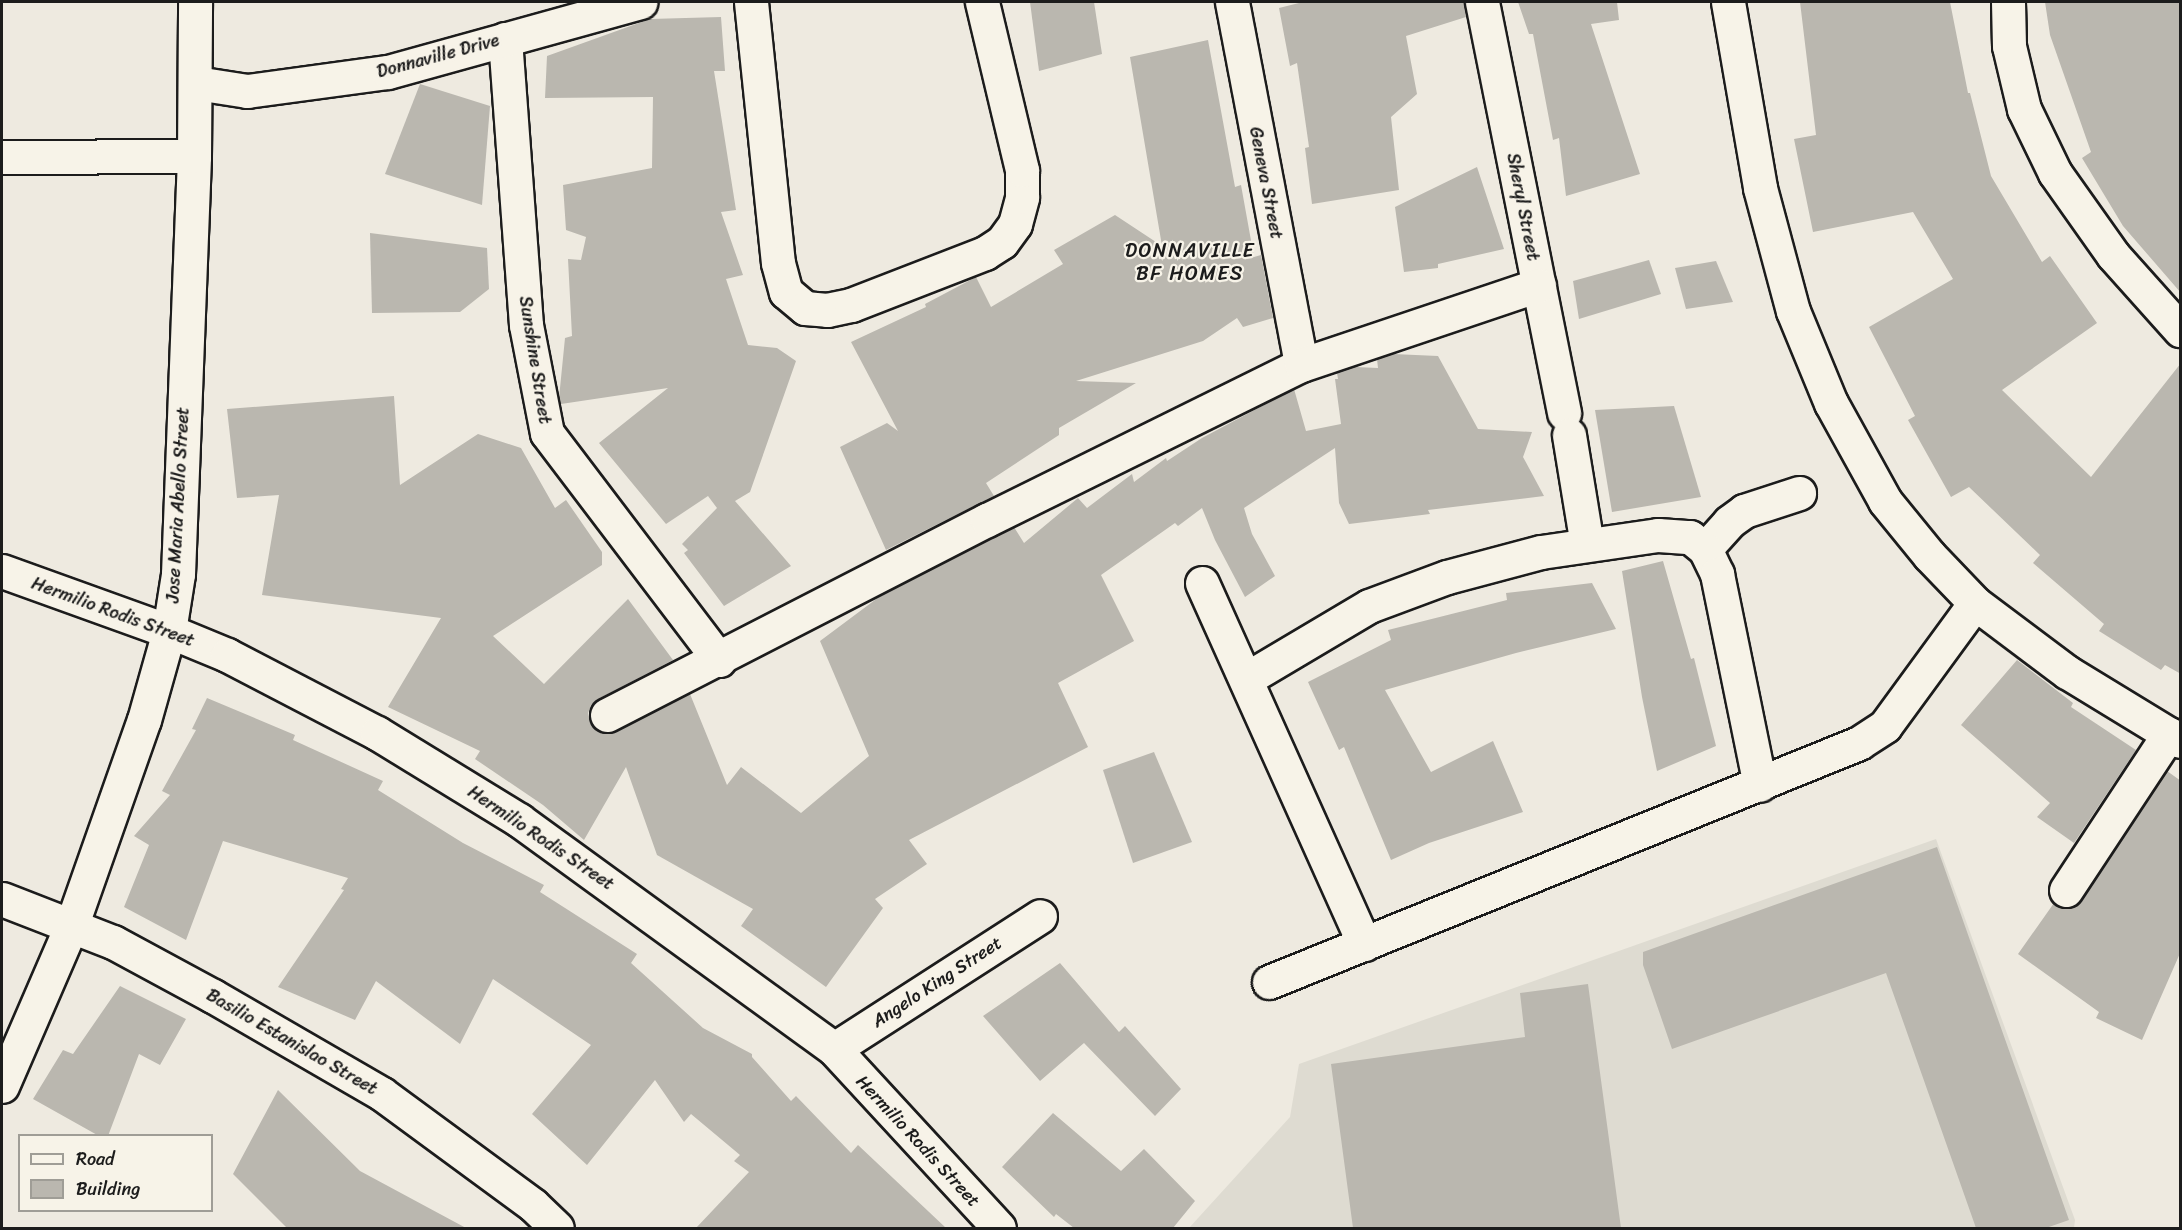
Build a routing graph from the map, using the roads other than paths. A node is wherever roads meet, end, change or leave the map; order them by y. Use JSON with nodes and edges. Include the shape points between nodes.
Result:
{"nodes":[{"id":1,"x":195,"y":2,"type":"edge"},
{"id":2,"x":640,"y":2,"type":"edge"},
{"id":3,"x":751,"y":2,"type":"edge"},
{"id":4,"x":982,"y":2,"type":"edge"},
{"id":5,"x":1232,"y":2,"type":"edge"},
{"id":6,"x":1482,"y":2,"type":"edge"},
{"id":7,"x":1728,"y":2,"type":"edge"},
{"id":8,"x":2008,"y":2,"type":"edge"},
{"id":9,"x":505,"y":39,"type":"junction"},
{"id":10,"x":196,"y":83,"type":"junction"},
{"id":11,"x":194,"y":156,"type":"junction"},
{"id":12,"x":2,"y":157,"type":"edge"},
{"id":13,"x":1539,"y":285,"type":"junction"},
{"id":14,"x":2181,"y":330,"type":"edge"},
{"id":15,"x":1301,"y":365,"type":"junction"},
{"id":16,"x":1799,"y":493,"type":"dead end"},
{"id":17,"x":1587,"y":545,"type":"junction"},
{"id":18,"x":1705,"y":549,"type":"junction"},
{"id":19,"x":2,"y":571,"type":"edge"},
{"id":20,"x":1202,"y":583,"type":"dead end"},
{"id":21,"x":1976,"y":603,"type":"junction"},
{"id":22,"x":169,"y":631,"type":"junction"},
{"id":23,"x":719,"y":660,"type":"junction"},
{"id":24,"x":1246,"y":679,"type":"junction"},
{"id":25,"x":607,"y":715,"type":"dead end"},
{"id":26,"x":2175,"y":737,"type":"edge"},
{"id":27,"x":1760,"y":785,"type":"junction"},
{"id":28,"x":2066,"y":890,"type":"dead end"},
{"id":29,"x":2,"y":899,"type":"edge"},
{"id":30,"x":1040,"y":916,"type":"dead end"},
{"id":31,"x":72,"y":924,"type":"junction"},
{"id":32,"x":1364,"y":944,"type":"junction"},
{"id":33,"x":1269,"y":982,"type":"dead end"},
{"id":34,"x":834,"y":1049,"type":"junction"},
{"id":35,"x":2,"y":1086,"type":"edge"},
{"id":36,"x":557,"y":1228,"type":"edge"},
{"id":37,"x":999,"y":1228,"type":"edge"}],
"edges":[{"from":1,"to":10,"type":"street","name":"Jose Maria Abello Street"},
{"from":2,"to":9,"type":"street","name":"Donnaville Drive"},
{"from":3,"to":4,"type":"street","via":[[778,263],[786,292],[805,308],[827,310],[851,306],[985,253],[1002,242],[1015,224],[1022,197],[1022,170]]},
{"from":5,"to":15,"type":"street","name":"Geneva Street"},
{"from":6,"to":13,"type":"street","name":"Sheryl Street"},
{"from":7,"to":21,"type":"street","via":[[1760,188],[1793,311],[1831,404],[1886,501],[1929,555]]},
{"from":8,"to":14,"type":"street","via":[[2009,46],[2024,109],[2055,173],[2113,255]]},
{"from":9,"to":10,"type":"street","name":"Donnaville Drive","via":[[388,72],[247,91]]},
{"from":9,"to":23,"type":"street","name":"Sunshine Street","via":[[526,325],[547,433]]},
{"from":10,"to":11,"type":"street","name":"Jose Maria Abello Street"},
{"from":11,"to":12,"type":"street"},
{"from":11,"to":22,"type":"street","name":"Jose Maria Abello Street","via":[[178,574]]},
{"from":13,"to":15,"type":"street"},
{"from":13,"to":17,"type":"street","name":"Sheryl Street"},
{"from":15,"to":23,"type":"street","via":[[987,520]]},
{"from":16,"to":18,"type":"street","via":[[1744,510]]},
{"from":17,"to":18,"type":"street","via":[[1658,535],[1690,537]]},
{"from":17,"to":24,"type":"street","via":[[1541,552],[1447,578],[1369,606]]},
{"from":18,"to":27,"type":"street","via":[[1716,574]]},
{"from":19,"to":22,"type":"street","name":"Hermilio Rodis Street"},
{"from":20,"to":24,"type":"street"},
{"from":21,"to":26,"type":"street","via":[[2067,672]]},
{"from":21,"to":27,"type":"street","via":[[1885,726],[1859,743]]},
{"from":22,"to":31,"type":"street","name":"Jose Maria Abello Street","via":[[144,720]]},
{"from":22,"to":34,"type":"street","name":"Hermilio Rodis Street","via":[[227,655],[377,733],[519,820]]},
{"from":23,"to":25,"type":"street"},
{"from":24,"to":32,"type":"street"},
{"from":26,"to":28,"type":"street"},
{"from":27,"to":32,"type":"street"},
{"from":29,"to":31,"type":"street","name":"Basilio Estanislao Street"},
{"from":30,"to":34,"type":"street","name":"Angelo King Street"},
{"from":31,"to":35,"type":"street","name":"Jose Maria Abello Street"},
{"from":31,"to":36,"type":"street","name":"Basilio Estanislao Street","via":[[213,996],[382,1094]]},
{"from":32,"to":33,"type":"street"},
{"from":34,"to":37,"type":"street","name":"Hermilio Rodis Street"}]}
